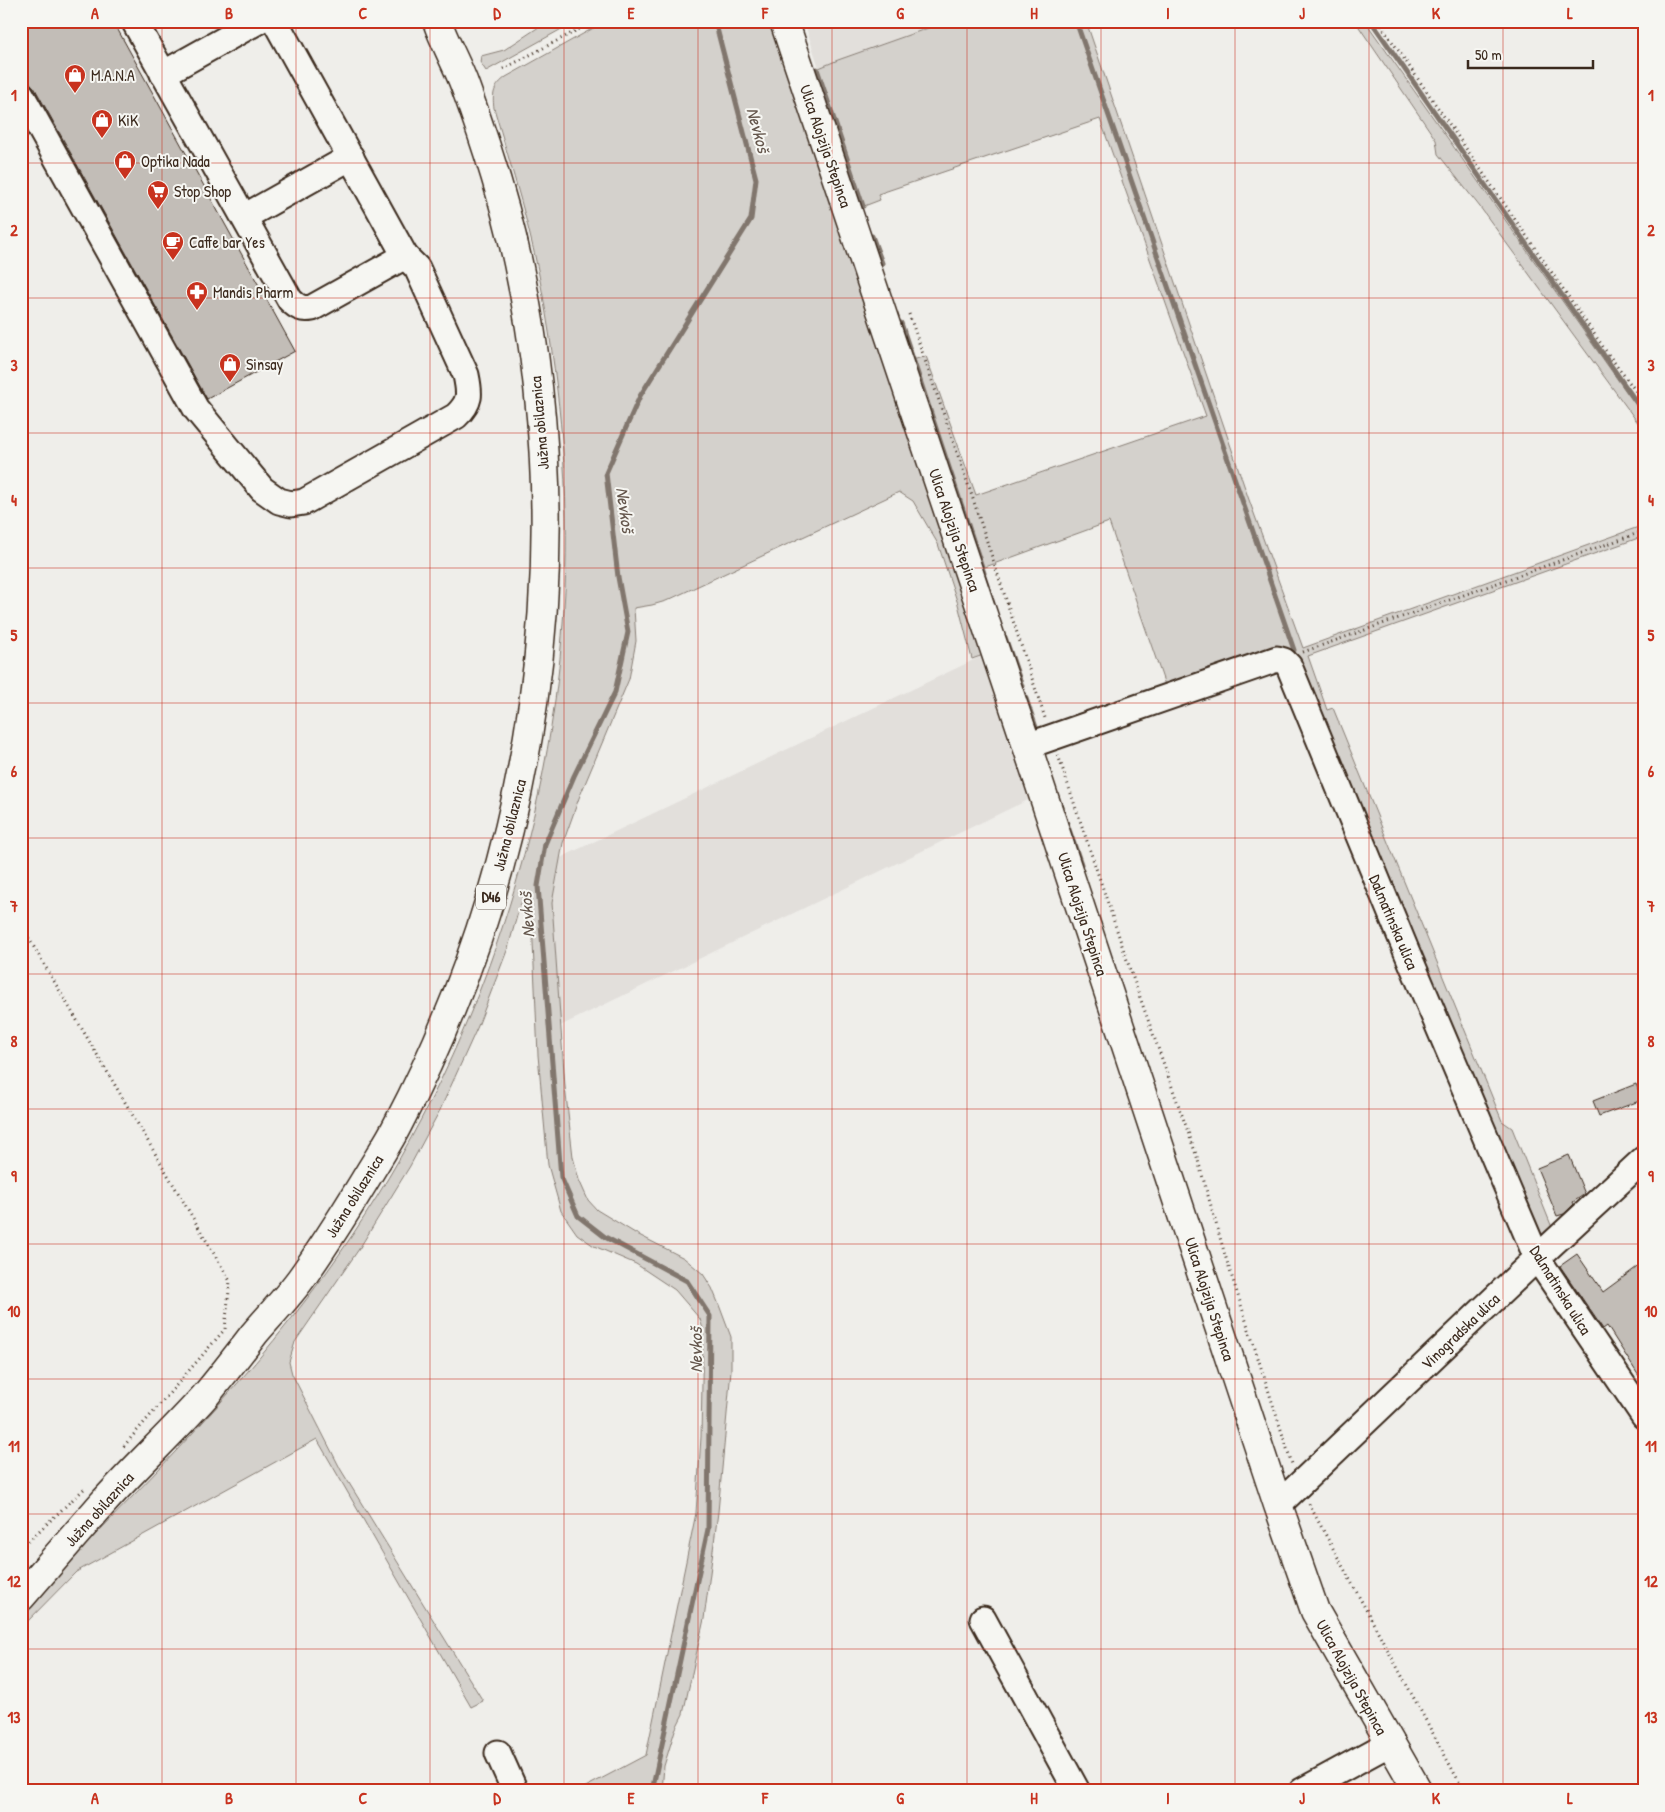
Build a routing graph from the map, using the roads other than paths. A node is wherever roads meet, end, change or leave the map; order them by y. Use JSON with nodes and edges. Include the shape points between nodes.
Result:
{"nodes":[{"id":1,"x":134,"y":21,"type":"edge"},
{"id":2,"x":258,"y":21,"type":"edge"},
{"id":3,"x":275,"y":21,"type":"edge"},
{"id":4,"x":438,"y":21,"type":"edge"},
{"id":5,"x":447,"y":21,"type":"edge"},
{"id":6,"x":784,"y":21,"type":"edge"},
{"id":7,"x":456,"y":62,"type":"junction"},
{"id":8,"x":164,"y":74,"type":"junction"},
{"id":9,"x":21,"y":94,"type":"edge"},
{"id":10,"x":351,"y":157,"type":"junction"},
{"id":11,"x":244,"y":217,"type":"junction"},
{"id":12,"x":405,"y":256,"type":"junction"},
{"id":13,"x":1039,"y":741,"type":"junction"},
{"id":14,"x":1644,"y":1159,"type":"edge"},
{"id":15,"x":1537,"y":1258,"type":"junction"},
{"id":16,"x":1644,"y":1416,"type":"edge"},
{"id":17,"x":1278,"y":1505,"type":"junction"},
{"id":18,"x":21,"y":1597,"type":"edge"},
{"id":19,"x":983,"y":1619,"type":"dead end"},
{"id":20,"x":1390,"y":1743,"type":"junction"},
{"id":21,"x":498,"y":1753,"type":"dead end"},
{"id":22,"x":515,"y":1791,"type":"edge"},
{"id":23,"x":1078,"y":1791,"type":"edge"},
{"id":24,"x":1302,"y":1791,"type":"edge"},
{"id":25,"x":1418,"y":1791,"type":"edge"}],
"edges":[{"from":1,"to":8,"type":"street"},
{"from":2,"to":8,"type":"street"},
{"from":3,"to":10,"type":"street"},
{"from":4,"to":7,"type":"main road","name":"Južna obilaznica","number":"D46"},
{"from":5,"to":7,"type":"main road","name":"Južna obilaznica","number":"D46"},
{"from":6,"to":13,"type":"main road","name":"Ulica Alojzija Stepinca"},
{"from":7,"to":18,"type":"main road","name":"Južna obilaznica","number":"D46","via":[[484,140],[518,263],[534,364],[544,462],[546,572],[542,638],[532,720],[509,832],[459,991],[436,1047],[397,1127],[348,1208],[307,1270],[205,1396],[103,1503]]},
{"from":8,"to":11,"type":"street"},
{"from":9,"to":12,"type":"street","via":[[196,409],[262,489],[279,501],[304,502],[456,416],[469,399],[466,375],[416,268]]},
{"from":10,"to":11,"type":"street"},
{"from":10,"to":12,"type":"street"},
{"from":11,"to":12,"type":"street","via":[[290,300],[301,309],[312,308]]},
{"from":13,"to":15,"type":"street","name":"Dalmatinska ulica","via":[[1277,659],[1289,666]]},
{"from":13,"to":17,"type":"main road","name":"Ulica Alojzija Stepinca"},
{"from":14,"to":15,"type":"street","name":"Vinogradska ulica"},
{"from":15,"to":16,"type":"street","name":"Dalmatinska ulica"},
{"from":15,"to":17,"type":"street","name":"Vinogradska ulica"},
{"from":17,"to":20,"type":"main road","name":"Ulica Alojzija Stepinca","via":[[1315,1611]]},
{"from":19,"to":23,"type":"street"},
{"from":20,"to":24,"type":"street"},
{"from":20,"to":25,"type":"main road","name":"Ulica Alojzija Stepinca"},
{"from":21,"to":22,"type":"street"}]}
